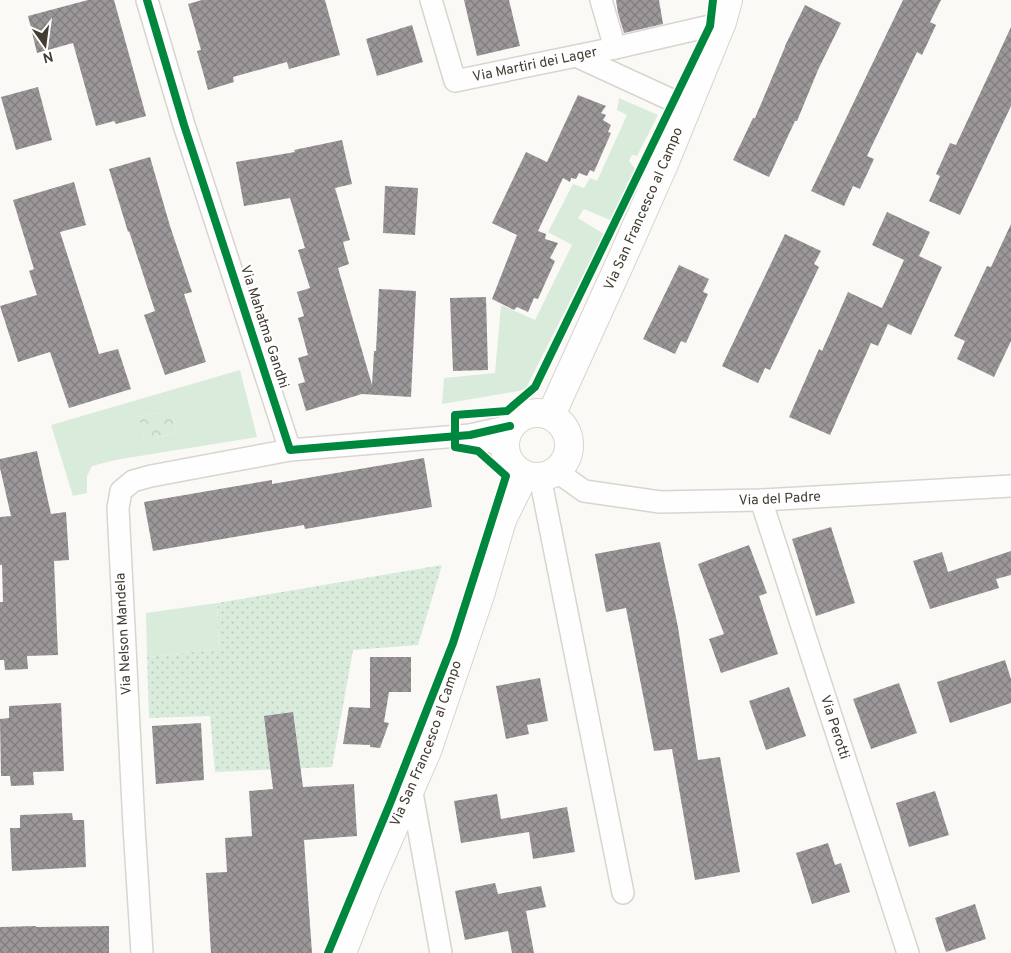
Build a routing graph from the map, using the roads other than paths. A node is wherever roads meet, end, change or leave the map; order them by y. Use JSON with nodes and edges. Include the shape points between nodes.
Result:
{"nodes":[{"id":1,"x":147,"y":0,"type":"edge"},
{"id":2,"x":431,"y":0,"type":"edge"},
{"id":3,"x":602,"y":0,"type":"edge"},
{"id":4,"x":725,"y":11,"type":"edge"},
{"id":5,"x":615,"y":48,"type":"junction"},
{"id":6,"x":576,"y":56,"type":"junction"},
{"id":7,"x":687,"y":107,"type":"junction"},
{"id":8,"x":551,"y":415,"type":"junction"},
{"id":9,"x":507,"y":436,"type":"junction"},
{"id":10,"x":290,"y":450,"type":"junction"},
{"id":11,"x":540,"y":474,"type":"junction"},
{"id":12,"x":1011,"y":486,"type":"edge"},
{"id":13,"x":762,"y":500,"type":"junction"},
{"id":14,"x":411,"y":787,"type":"junction"},
{"id":15,"x":623,"y":893,"type":"dead end"},
{"id":16,"x":142,"y":953,"type":"edge"},
{"id":17,"x":342,"y":953,"type":"edge"},
{"id":18,"x":441,"y":953,"type":"edge"},
{"id":19,"x":908,"y":953,"type":"edge"}],
"edges":[{"from":1,"to":10,"type":"street","name":"Via Mahatma Gandhi","via":[[184,125]]},
{"from":2,"to":6,"type":"street","name":"Via Martiri dei Lager","via":[[456,81]]},
{"from":3,"to":5,"type":"street","name":"Via Martiri dei Lager"},
{"from":4,"to":5,"type":"street","name":"Via Martiri dei Lager","via":[[710,26]]},
{"from":4,"to":7,"type":"street","name":"Via San Francesco al Campo"},
{"from":5,"to":6,"type":"street","name":"Via Martiri dei Lager"},
{"from":6,"to":7,"type":"street"},
{"from":7,"to":8,"type":"street","name":"Via San Francesco al Campo"},
{"from":8,"to":9,"type":"street","via":[[542,412],[524,415],[516,420]]},
{"from":8,"to":11,"type":"street","via":[[567,431],[569,453],[564,463]]},
{"from":9,"to":10,"type":"street","via":[[470,435]]},
{"from":9,"to":11,"type":"street","via":[[506,455],[516,470]]},
{"from":10,"to":16,"type":"street","name":"Via Nelson Mandela","via":[[151,476],[133,481],[121,491],[118,508]]},
{"from":11,"to":13,"type":"street","name":"Via del Padre","via":[[584,491],[660,502]]},
{"from":11,"to":14,"type":"street","name":"Via San Francesco al Campo","via":[[502,520],[430,742]]},
{"from":11,"to":15,"type":"street"},
{"from":12,"to":13,"type":"street","name":"Via del Padre"},
{"from":13,"to":19,"type":"street","name":"Via Perotti"},
{"from":14,"to":17,"type":"street","name":"Via San Francesco al Campo"},
{"from":14,"to":18,"type":"street"}]}
